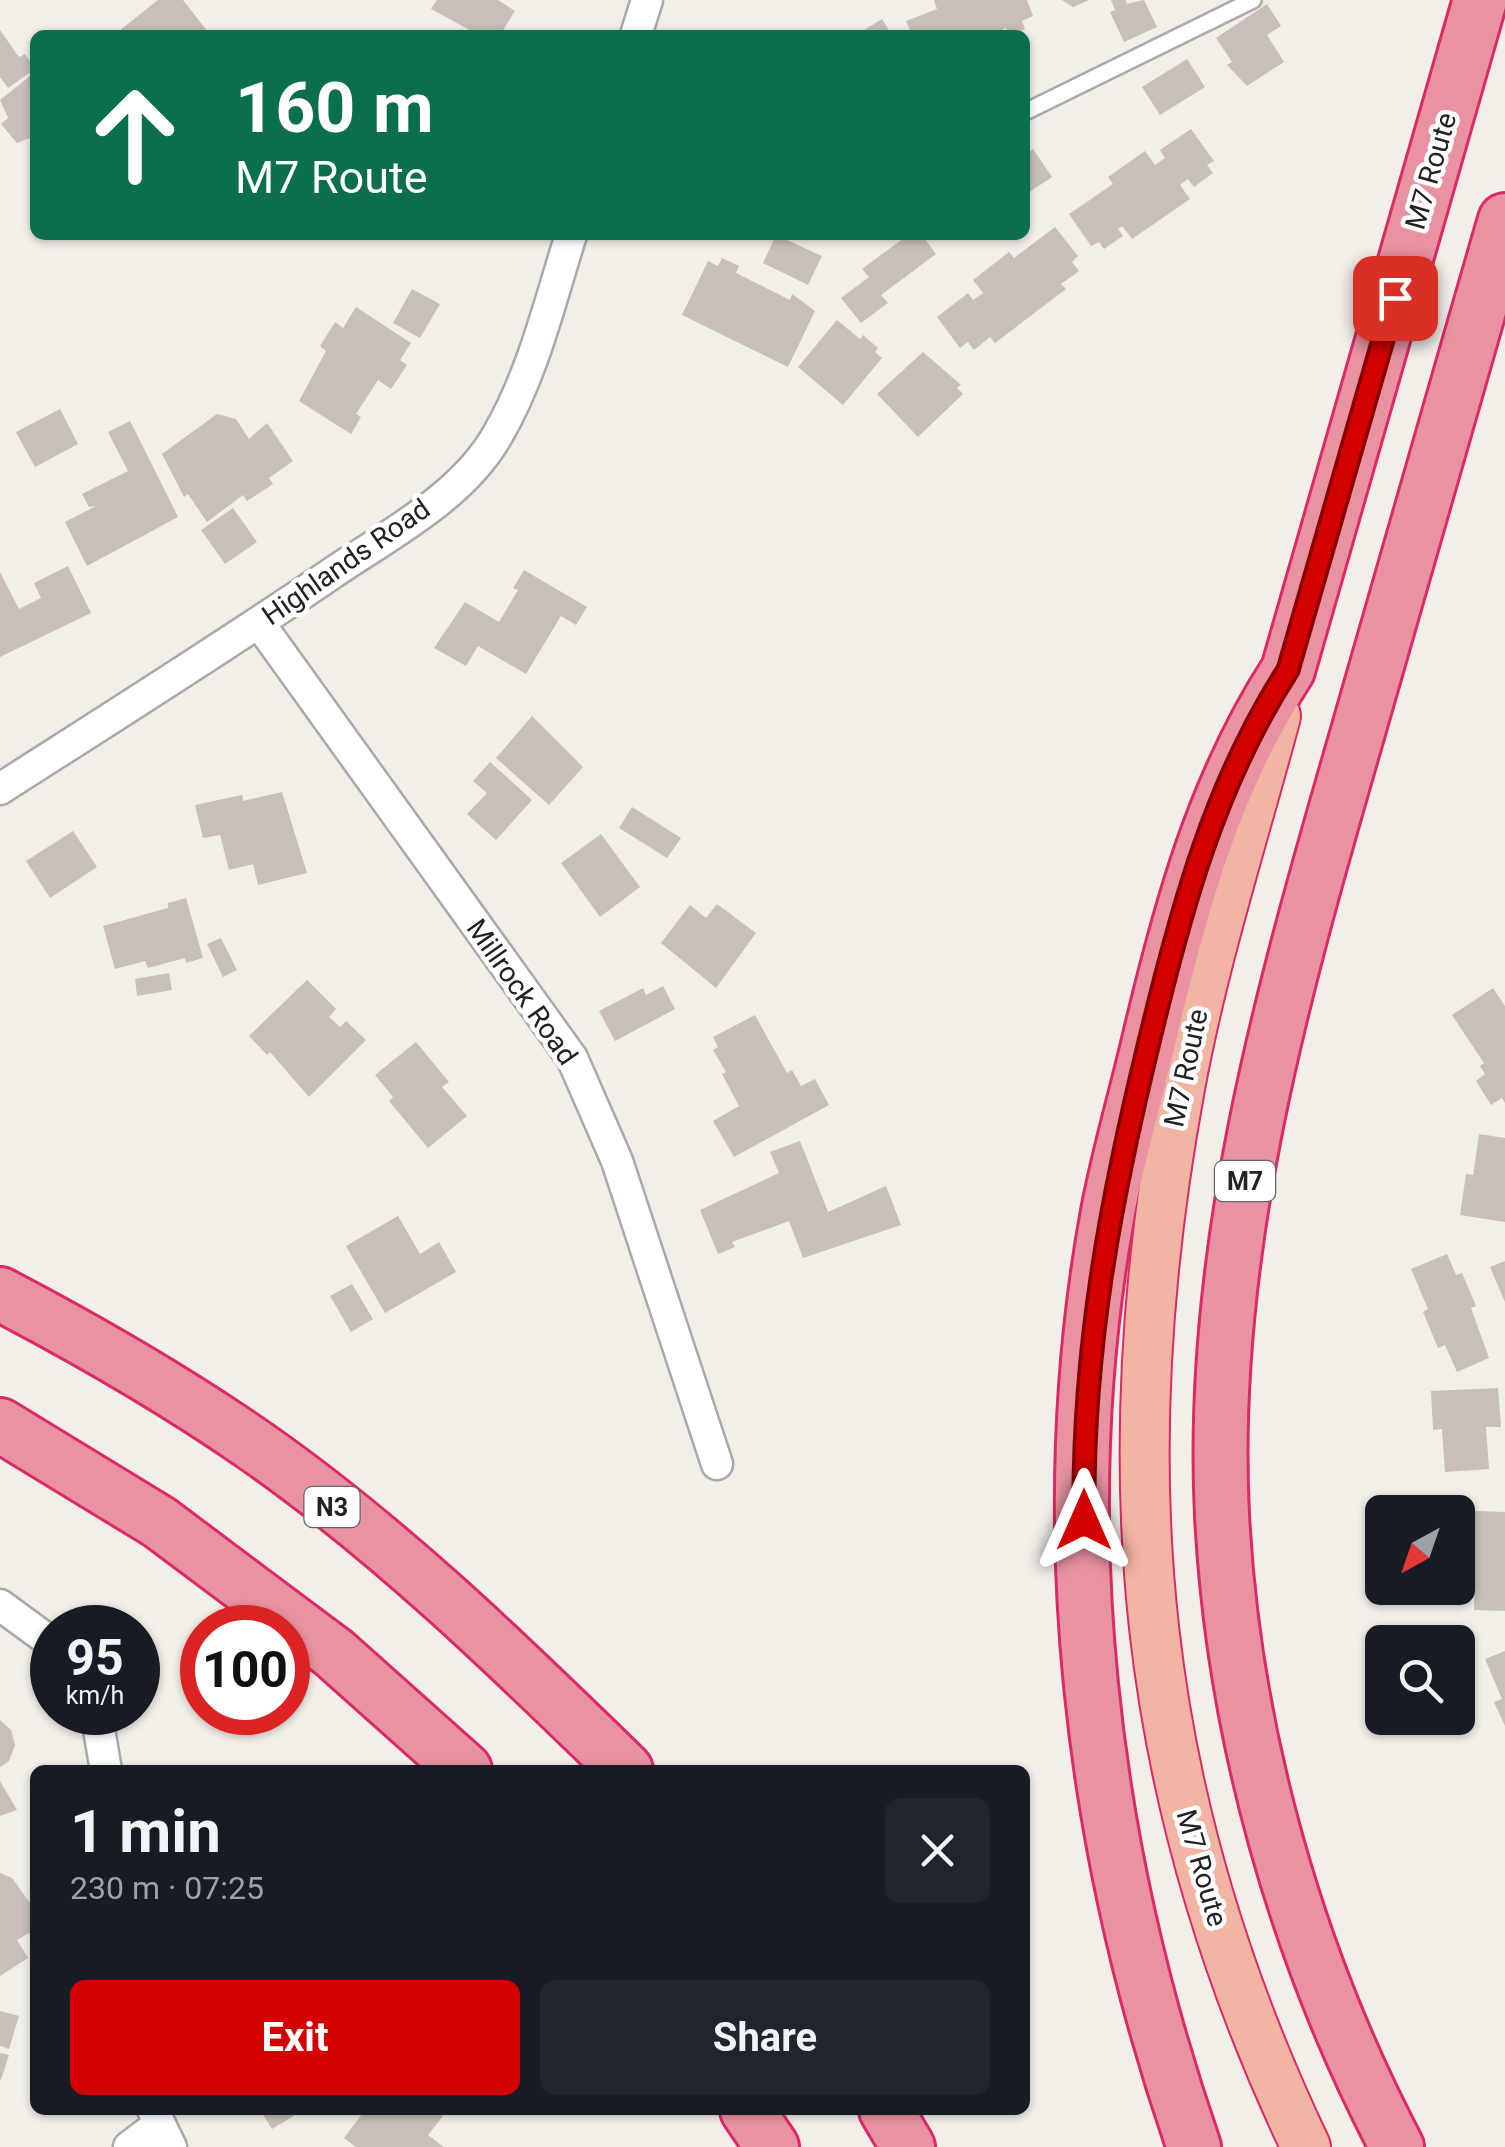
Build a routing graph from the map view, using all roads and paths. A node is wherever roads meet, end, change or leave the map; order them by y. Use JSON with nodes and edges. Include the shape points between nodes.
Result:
{"nodes":[{"id":1,"x":648,"y":0,"type":"edge"},
{"id":2,"x":1253,"y":0,"type":"edge"},
{"id":3,"x":1480,"y":0,"type":"edge"},
{"id":4,"x":638,"y":30,"type":"edge"},
{"id":5,"x":1030,"y":110,"type":"edge"},
{"id":6,"x":1505,"y":220,"type":"edge"},
{"id":7,"x":569,"y":240,"type":"edge"},
{"id":8,"x":259,"y":622,"type":"junction"},
{"id":9,"x":1288,"y":670,"type":"junction"},
{"id":10,"x":0,"y":789,"type":"edge"},
{"id":11,"x":0,"y":1294,"type":"edge"},
{"id":12,"x":0,"y":1426,"type":"edge"},
{"id":13,"x":717,"y":1464,"type":"dead end"},
{"id":14,"x":0,"y":1605,"type":"edge"},
{"id":15,"x":30,"y":1627,"type":"edge"},
{"id":16,"x":100,"y":1735,"type":"edge"},
{"id":17,"x":105,"y":1765,"type":"edge"},
{"id":18,"x":459,"y":1765,"type":"edge"},
{"id":19,"x":621,"y":1765,"type":"edge"},
{"id":20,"x":750,"y":2115,"type":"edge"},
{"id":21,"x":889,"y":2115,"type":"edge"},
{"id":22,"x":161,"y":2127,"type":"edge"},
{"id":23,"x":129,"y":2147,"type":"edge"},
{"id":24,"x":772,"y":2147,"type":"edge"},
{"id":25,"x":908,"y":2147,"type":"edge"},
{"id":26,"x":1194,"y":2147,"type":"edge"},
{"id":27,"x":1306,"y":2147,"type":"edge"},
{"id":28,"x":1397,"y":2147,"type":"edge"}],
"edges":[{"from":1,"to":4,"type":"street"},
{"from":2,"to":5,"type":"lane"},
{"from":3,"to":9,"type":"highway","name":"M7 Route"},
{"from":6,"to":28,"type":"highway","number":"M7","via":[[1284,994],[1237,1237],[1224,1388],[1222,1515],[1242,1678],[1270,1816],[1315,1962]]},
{"from":7,"to":8,"type":"street","name":"Highlands Road","via":[[524,378],[498,436],[468,473],[424,511]]},
{"from":8,"to":10,"type":"street","name":"Highlands Road"},
{"from":8,"to":13,"type":"street","name":"Millrock Road","via":[[572,1058],[616,1161]]},
{"from":9,"to":26,"type":"highway","via":[[1236,758],[1181,914],[1108,1212],[1092,1339],[1084,1482],[1090,1697],[1149,2012]]},
{"from":9,"to":27,"type":"highway","name":"M7 Route","via":[[1180,1086],[1145,1334],[1142,1460],[1149,1602],[1172,1760],[1210,1903],[1267,2066]]},
{"from":11,"to":19,"type":"highway","number":"N3","via":[[112,1352],[257,1447],[411,1569]]},
{"from":12,"to":18,"type":"highway","via":[[159,1522],[334,1652]]},
{"from":14,"to":15,"type":"street"},
{"from":16,"to":17,"type":"street"},
{"from":20,"to":24,"type":"highway"},
{"from":21,"to":25,"type":"highway"},
{"from":22,"to":23,"type":"street"}]}
